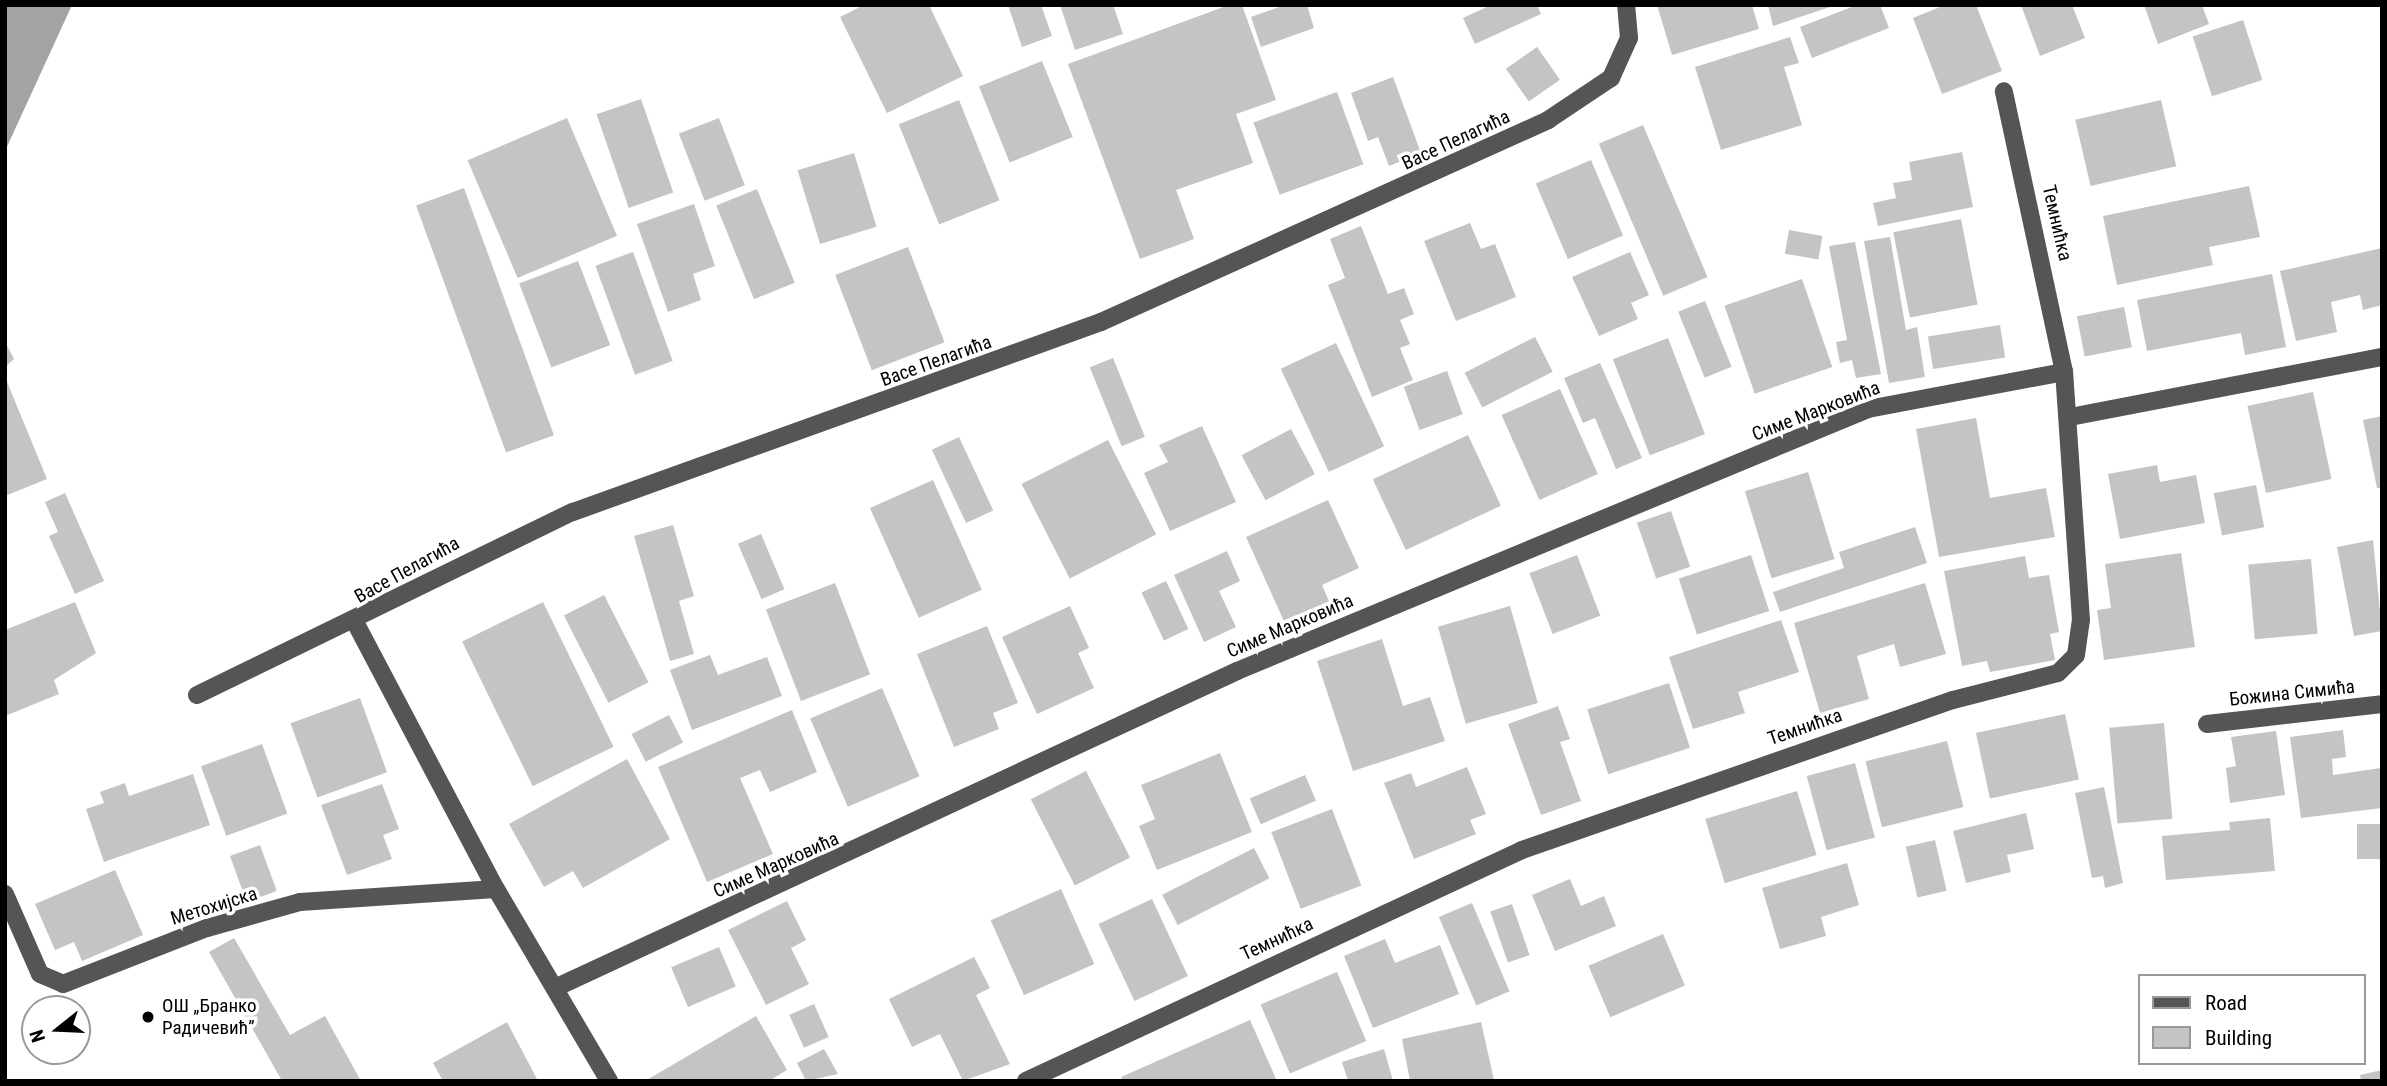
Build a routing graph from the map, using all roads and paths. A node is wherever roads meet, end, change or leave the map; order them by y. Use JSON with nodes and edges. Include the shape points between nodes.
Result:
{"nodes":[{"id":1,"x":1626,"y":5,"type":"edge"},
{"id":2,"x":2004,"y":91,"type":"dead end"},
{"id":3,"x":2382,"y":357,"type":"edge"},
{"id":4,"x":2064,"y":372,"type":"junction"},
{"id":5,"x":2070,"y":417,"type":"junction"},
{"id":6,"x":355,"y":622,"type":"junction"},
{"id":7,"x":197,"y":695,"type":"dead end"},
{"id":8,"x":2382,"y":704,"type":"edge"},
{"id":9,"x":2207,"y":724,"type":"dead end"},
{"id":10,"x":496,"y":889,"type":"junction"},
{"id":11,"x":5,"y":894,"type":"edge"},
{"id":12,"x":557,"y":987,"type":"junction"},
{"id":13,"x":609,"y":1081,"type":"edge"},
{"id":14,"x":1026,"y":1081,"type":"edge"}],
"edges":[{"from":1,"to":6,"type":"street","name":"Васе Пелагића","via":[[1629,38],[1611,78],[1548,120],[1101,322],[573,512],[467,561]]},
{"from":2,"to":4,"type":"street","name":"Темнићка"},
{"from":3,"to":5,"type":"street"},
{"from":4,"to":5,"type":"street","name":"Темнићка"},
{"from":4,"to":12,"type":"street","name":"Симе Марковића","via":[[1868,409],[1237,671]]},
{"from":5,"to":14,"type":"street","name":"Темнићка","via":[[2081,621],[2076,655],[2059,673],[1940,704],[1522,850]]},
{"from":6,"to":7,"type":"street","name":"Васе Пелагића"},
{"from":6,"to":10,"type":"street"},
{"from":8,"to":9,"type":"street","name":"Божина Симића"},
{"from":10,"to":11,"type":"street","name":"Метохијска","via":[[300,902],[207,928],[63,984],[40,974]]},
{"from":10,"to":12,"type":"street"},
{"from":12,"to":13,"type":"street"}]}
